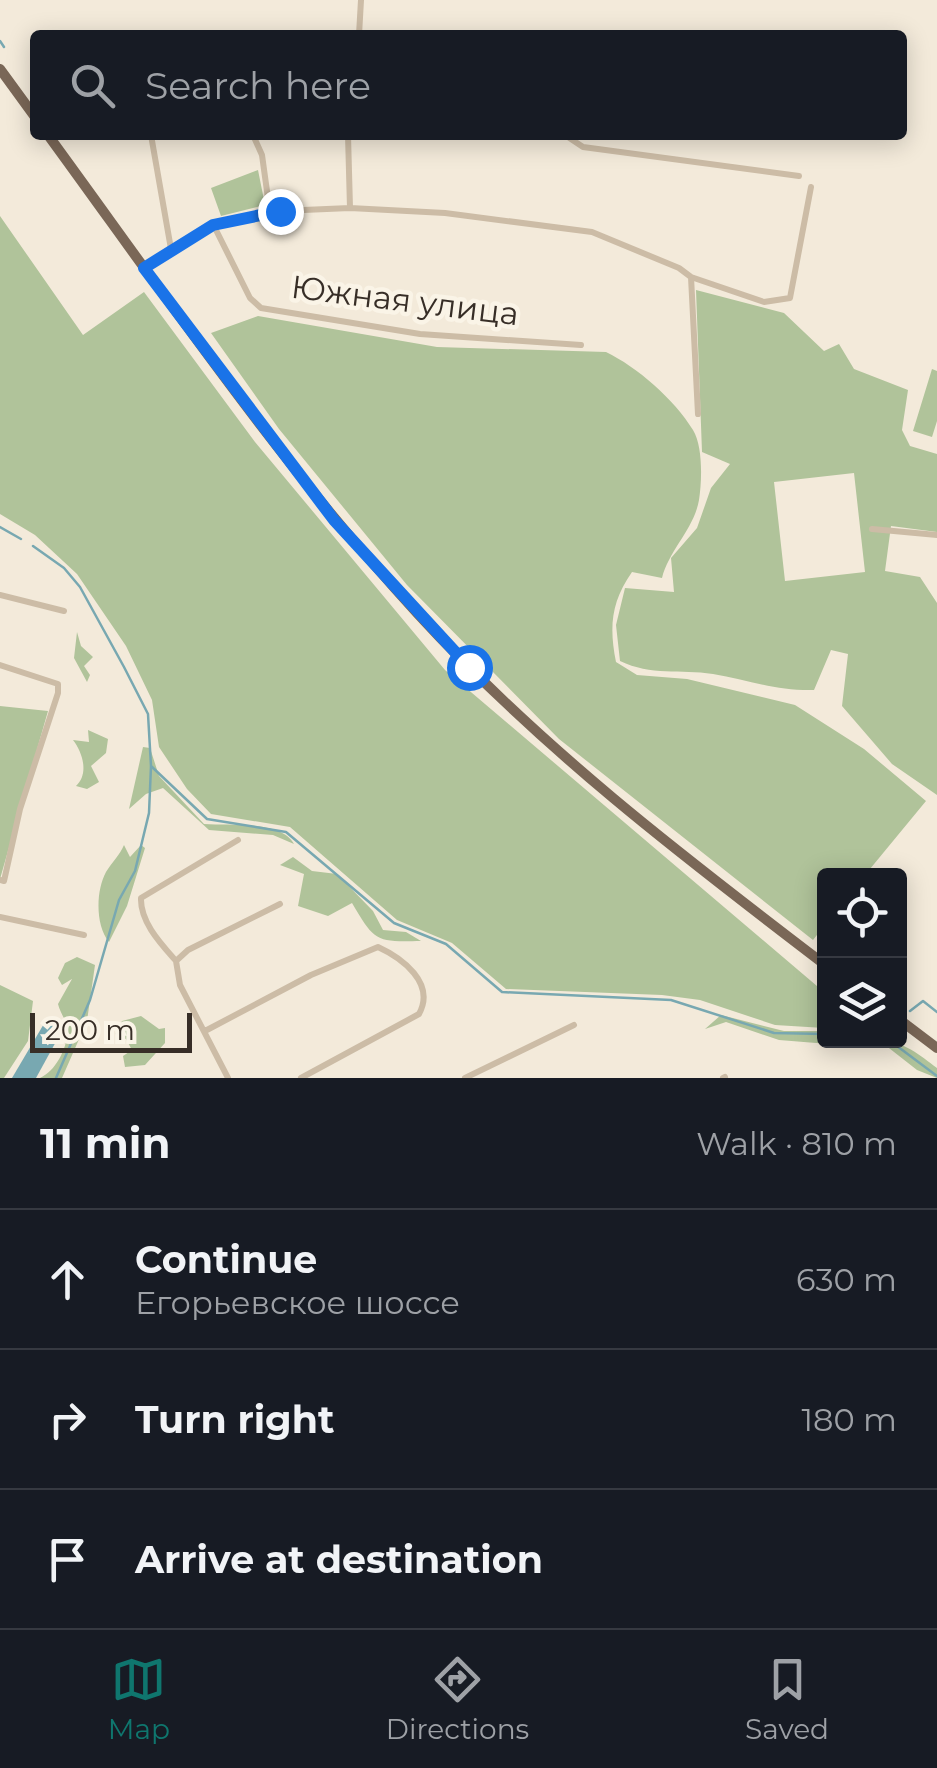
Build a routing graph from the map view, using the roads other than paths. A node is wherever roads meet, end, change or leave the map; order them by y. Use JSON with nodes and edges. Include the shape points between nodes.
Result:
{"nodes":[{"id":1,"x":361,"y":0,"type":"edge"},
{"id":2,"x":359,"y":30,"type":"edge"},
{"id":3,"x":0,"y":69,"type":"edge"},
{"id":4,"x":30,"y":110,"type":"edge"},
{"id":5,"x":52,"y":140,"type":"edge"},
{"id":6,"x":152,"y":140,"type":"edge"},
{"id":7,"x":255,"y":140,"type":"edge"},
{"id":8,"x":348,"y":140,"type":"edge"},
{"id":9,"x":572,"y":140,"type":"edge"},
{"id":10,"x":799,"y":176,"type":"dead end"},
{"id":11,"x":811,"y":186,"type":"dead end"},
{"id":12,"x":350,"y":208,"type":"junction"},
{"id":13,"x":270,"y":212,"type":"junction"},
{"id":14,"x":213,"y":225,"type":"junction"},
{"id":15,"x":171,"y":249,"type":"junction"},
{"id":16,"x":144,"y":268,"type":"junction"},
{"id":17,"x":691,"y":277,"type":"junction"},
{"id":18,"x":581,"y":345,"type":"dead end"},
{"id":19,"x":698,"y":414,"type":"dead end"},
{"id":20,"x":872,"y":529,"type":"dead end"},
{"id":21,"x":937,"y":535,"type":"edge"},
{"id":22,"x":0,"y":595,"type":"edge"},
{"id":23,"x":64,"y":611,"type":"dead end"},
{"id":24,"x":0,"y":665,"type":"edge"},
{"id":25,"x":238,"y":840,"type":"dead end"},
{"id":26,"x":2,"y":881,"type":"edge"},
{"id":27,"x":280,"y":904,"type":"dead end"},
{"id":28,"x":0,"y":917,"type":"edge"},
{"id":29,"x":84,"y":936,"type":"dead end"},
{"id":30,"x":817,"y":959,"type":"edge"},
{"id":31,"x":176,"y":960,"type":"junction"},
{"id":32,"x":574,"y":1025,"type":"dead end"},
{"id":33,"x":907,"y":1025,"type":"edge"},
{"id":34,"x":205,"y":1032,"type":"junction"},
{"id":35,"x":937,"y":1048,"type":"edge"},
{"id":36,"x":311,"y":1077,"type":"edge"},
{"id":37,"x":228,"y":1078,"type":"edge"},
{"id":38,"x":301,"y":1078,"type":"edge"},
{"id":39,"x":465,"y":1078,"type":"edge"}],
"edges":[{"from":1,"to":2,"type":"street"},
{"from":3,"to":4,"type":"main road"},
{"from":5,"to":16,"type":"main road"},
{"from":6,"to":15,"type":"street"},
{"from":7,"to":13,"type":"street"},
{"from":8,"to":12,"type":"street"},
{"from":9,"to":10,"type":"street","via":[[583,147]]},
{"from":11,"to":17,"type":"street","via":[[790,298],[764,302]]},
{"from":12,"to":13,"type":"street"},
{"from":12,"to":17,"type":"street","via":[[592,232]]},
{"from":13,"to":14,"type":"street"},
{"from":14,"to":15,"type":"street"},
{"from":14,"to":18,"type":"street","name":"Южная улица","via":[[261,308],[420,334]]},
{"from":15,"to":16,"type":"street"},
{"from":16,"to":30,"type":"main road","via":[[334,520],[457,654],[607,797]]},
{"from":17,"to":19,"type":"street"},
{"from":20,"to":21,"type":"street"},
{"from":22,"to":23,"type":"street"},
{"from":24,"to":26,"type":"street","via":[[58,684]]},
{"from":25,"to":31,"type":"street","via":[[142,898],[150,926]]},
{"from":27,"to":31,"type":"street"},
{"from":28,"to":29,"type":"street"},
{"from":31,"to":34,"type":"street","via":[[178,980]]},
{"from":32,"to":39,"type":"street"},
{"from":33,"to":35,"type":"main road"},
{"from":34,"to":36,"type":"street","via":[[311,975],[383,948],[420,978],[422,1011],[324,1062]]},
{"from":34,"to":37,"type":"street"},
{"from":36,"to":38,"type":"street"}]}
